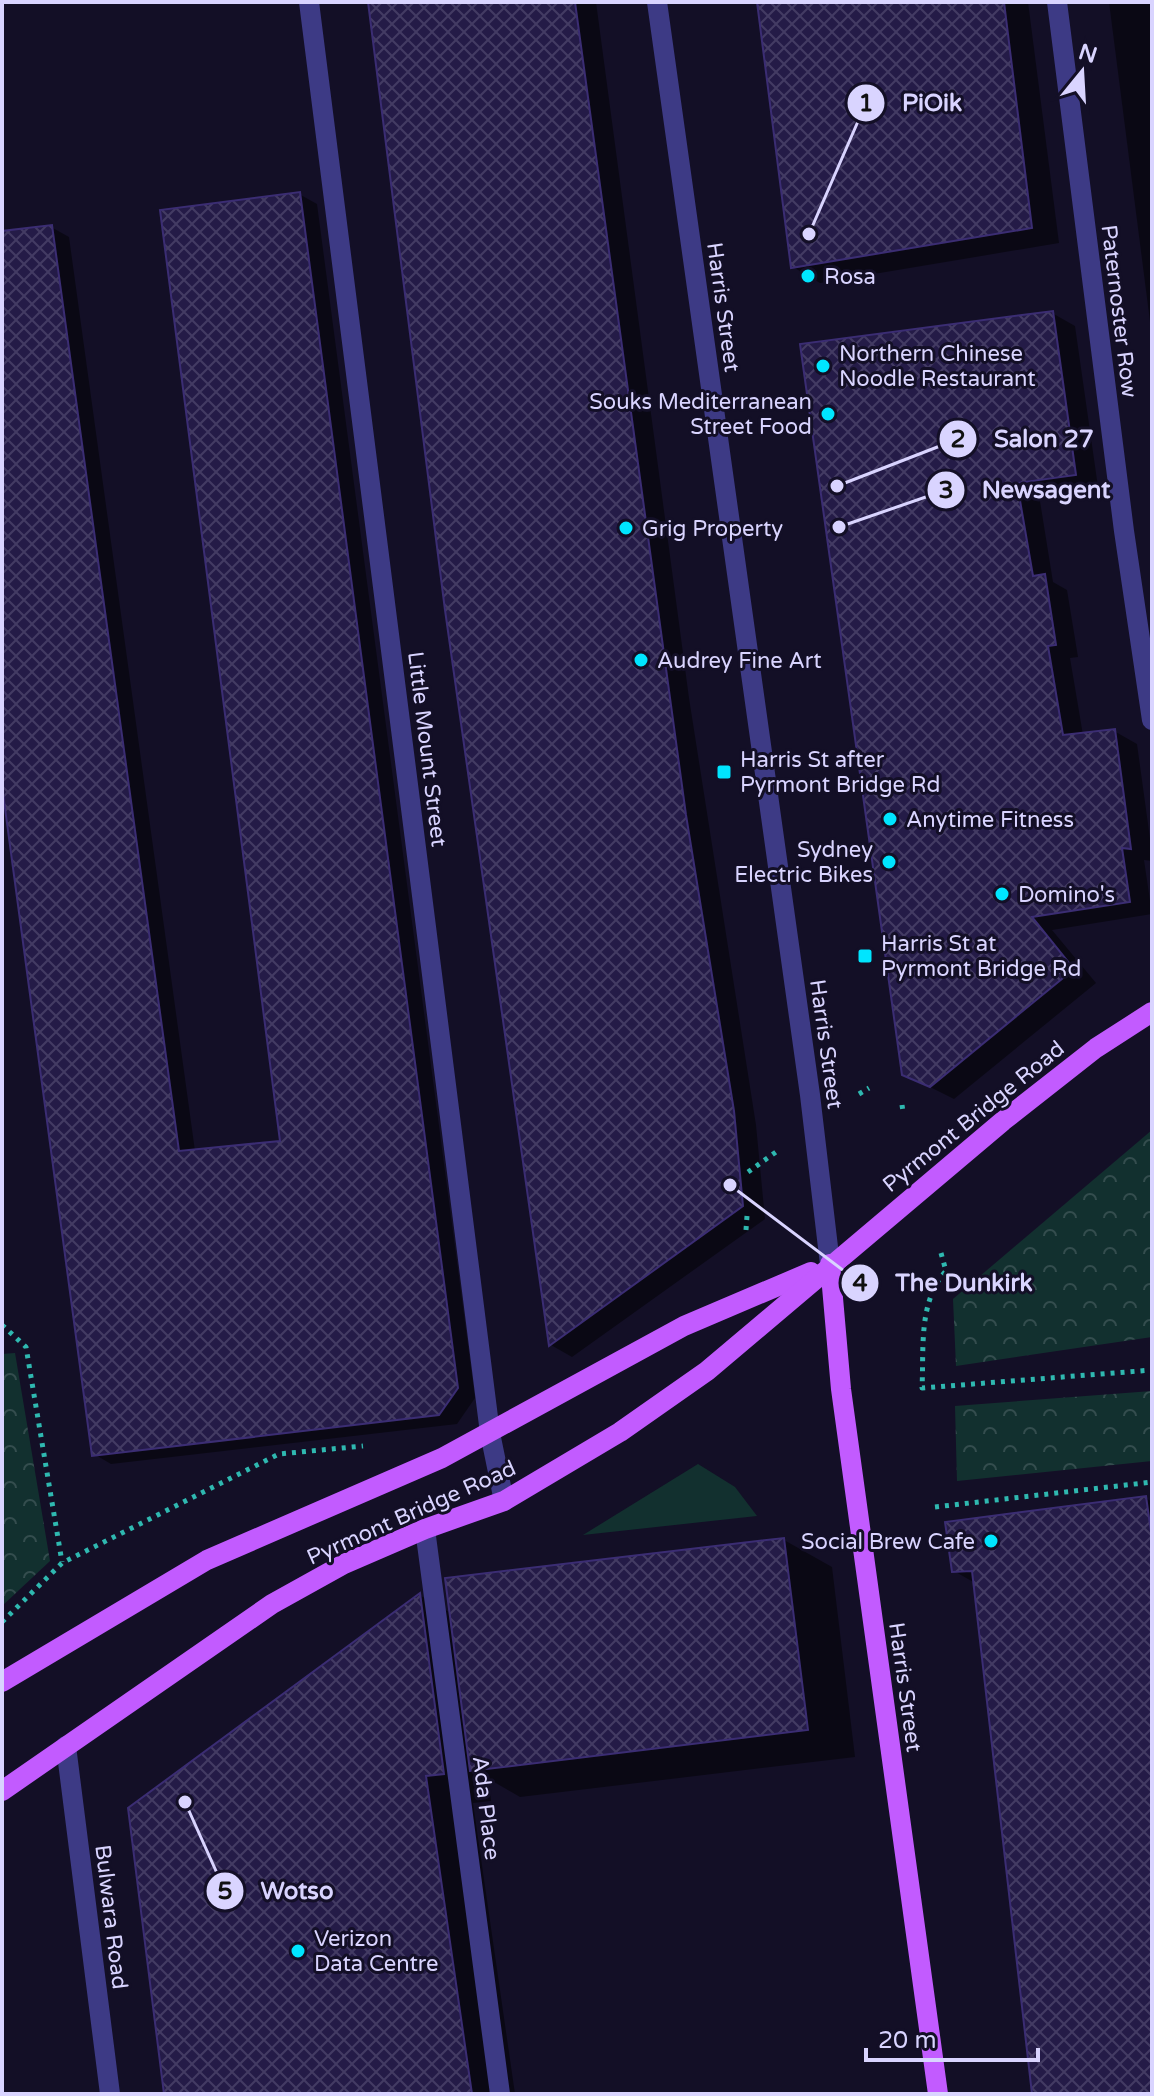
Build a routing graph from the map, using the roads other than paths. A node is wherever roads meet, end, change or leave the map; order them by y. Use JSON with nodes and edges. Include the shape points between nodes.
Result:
{"nodes":[{"id":1,"x":309,"y":2,"type":"edge"},
{"id":2,"x":657,"y":2,"type":"edge"},
{"id":3,"x":1057,"y":2,"type":"edge"},
{"id":4,"x":1152,"y":720,"type":"edge"},
{"id":5,"x":1152,"y":1012,"type":"edge"},
{"id":6,"x":830,"y":1264,"type":"junction"},
{"id":7,"x":490,"y":1433,"type":"junction"},
{"id":8,"x":504,"y":1501,"type":"junction"},
{"id":9,"x":425,"y":1529,"type":"junction"},
{"id":10,"x":2,"y":1682,"type":"edge"},
{"id":11,"x":66,"y":1746,"type":"junction"},
{"id":12,"x":2,"y":1791,"type":"edge"},
{"id":13,"x":110,"y":2094,"type":"edge"},
{"id":14,"x":500,"y":2094,"type":"edge"},
{"id":15,"x":938,"y":2094,"type":"edge"}],
"edges":[{"from":1,"to":7,"type":"street","name":"Little Mount Street"},
{"from":2,"to":6,"type":"street","name":"Harris Street"},
{"from":3,"to":4,"type":"street","name":"Paternoster Row"},
{"from":5,"to":6,"type":"main road","name":"Pyrmont Bridge Road","via":[[1084,1057]]},
{"from":6,"to":7,"type":"main road","name":"Pyrmont Bridge Road","via":[[684,1326]]},
{"from":6,"to":8,"type":"main road","name":"Pyrmont Bridge Road","via":[[707,1371],[620,1432]]},
{"from":6,"to":15,"type":"main road","name":"Harris Street","via":[[841,1389]]},
{"from":7,"to":8,"type":"street","name":"Little Mount Street"},
{"from":7,"to":10,"type":"main road","name":"Pyrmont Bridge Road","via":[[207,1560]]},
{"from":8,"to":9,"type":"main road","name":"Pyrmont Bridge Road"},
{"from":9,"to":11,"type":"main road","name":"Pyrmont Bridge Road","via":[[344,1564],[272,1604]]},
{"from":9,"to":14,"type":"street","name":"Ada Place"},
{"from":11,"to":12,"type":"main road","name":"Pyrmont Bridge Road"},
{"from":11,"to":13,"type":"street","name":"Bulwara Road"}]}
